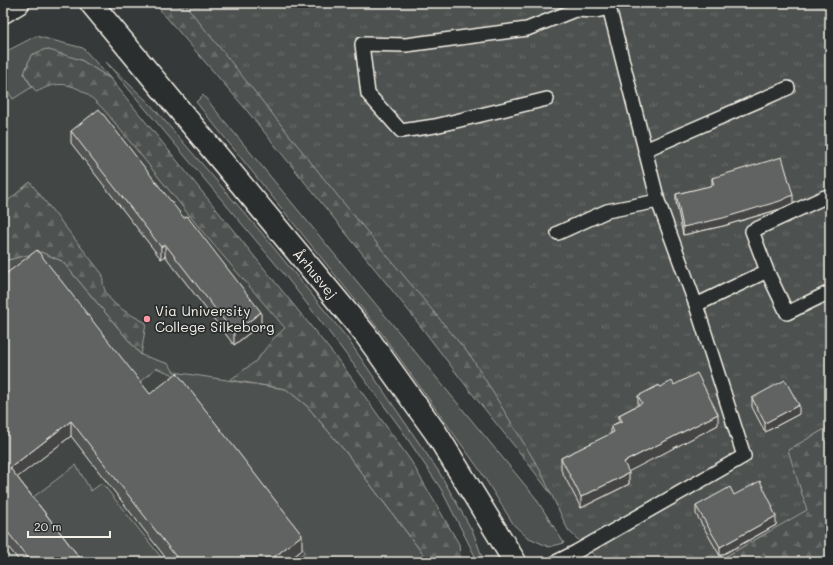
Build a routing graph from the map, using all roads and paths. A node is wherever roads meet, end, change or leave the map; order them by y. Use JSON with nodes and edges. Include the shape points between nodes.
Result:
{"nodes":[{"id":1,"x":18,"y":3,"type":"edge"},
{"id":2,"x":92,"y":3,"type":"edge"},
{"id":3,"x":609,"y":6,"type":"edge"},
{"id":4,"x":3,"y":12,"type":"edge"},
{"id":5,"x":788,"y":88,"type":"dead end"},
{"id":6,"x":547,"y":99,"type":"dead end"},
{"id":7,"x":645,"y":150,"type":"junction"},
{"id":8,"x":825,"y":197,"type":"dead end"},
{"id":9,"x":658,"y":201,"type":"junction"},
{"id":10,"x":558,"y":233,"type":"dead end"},
{"id":11,"x":768,"y":271,"type":"junction"},
{"id":12,"x":830,"y":292,"type":"edge"},
{"id":13,"x":696,"y":305,"type":"junction"},
{"id":14,"x":515,"y":562,"type":"edge"},
{"id":15,"x":556,"y":562,"type":"edge"}],
"edges":[{"from":1,"to":4,"type":"street"},
{"from":2,"to":14,"type":"street","name":"Århusvej","via":[[365,334],[436,433]]},
{"from":3,"to":6,"type":"lane","via":[[596,11],[575,10],[527,29],[406,45],[362,44],[368,94],[401,130],[435,126]]},
{"from":3,"to":7,"type":"lane"},
{"from":5,"to":7,"type":"lane"},
{"from":7,"to":9,"type":"lane"},
{"from":8,"to":11,"type":"lane","via":[[752,231]]},
{"from":9,"to":10,"type":"lane","via":[[607,211]]},
{"from":9,"to":13,"type":"lane"},
{"from":11,"to":12,"type":"lane","via":[[787,313]]},
{"from":11,"to":13,"type":"lane"},
{"from":13,"to":15,"type":"lane","via":[[744,456]]}]}
